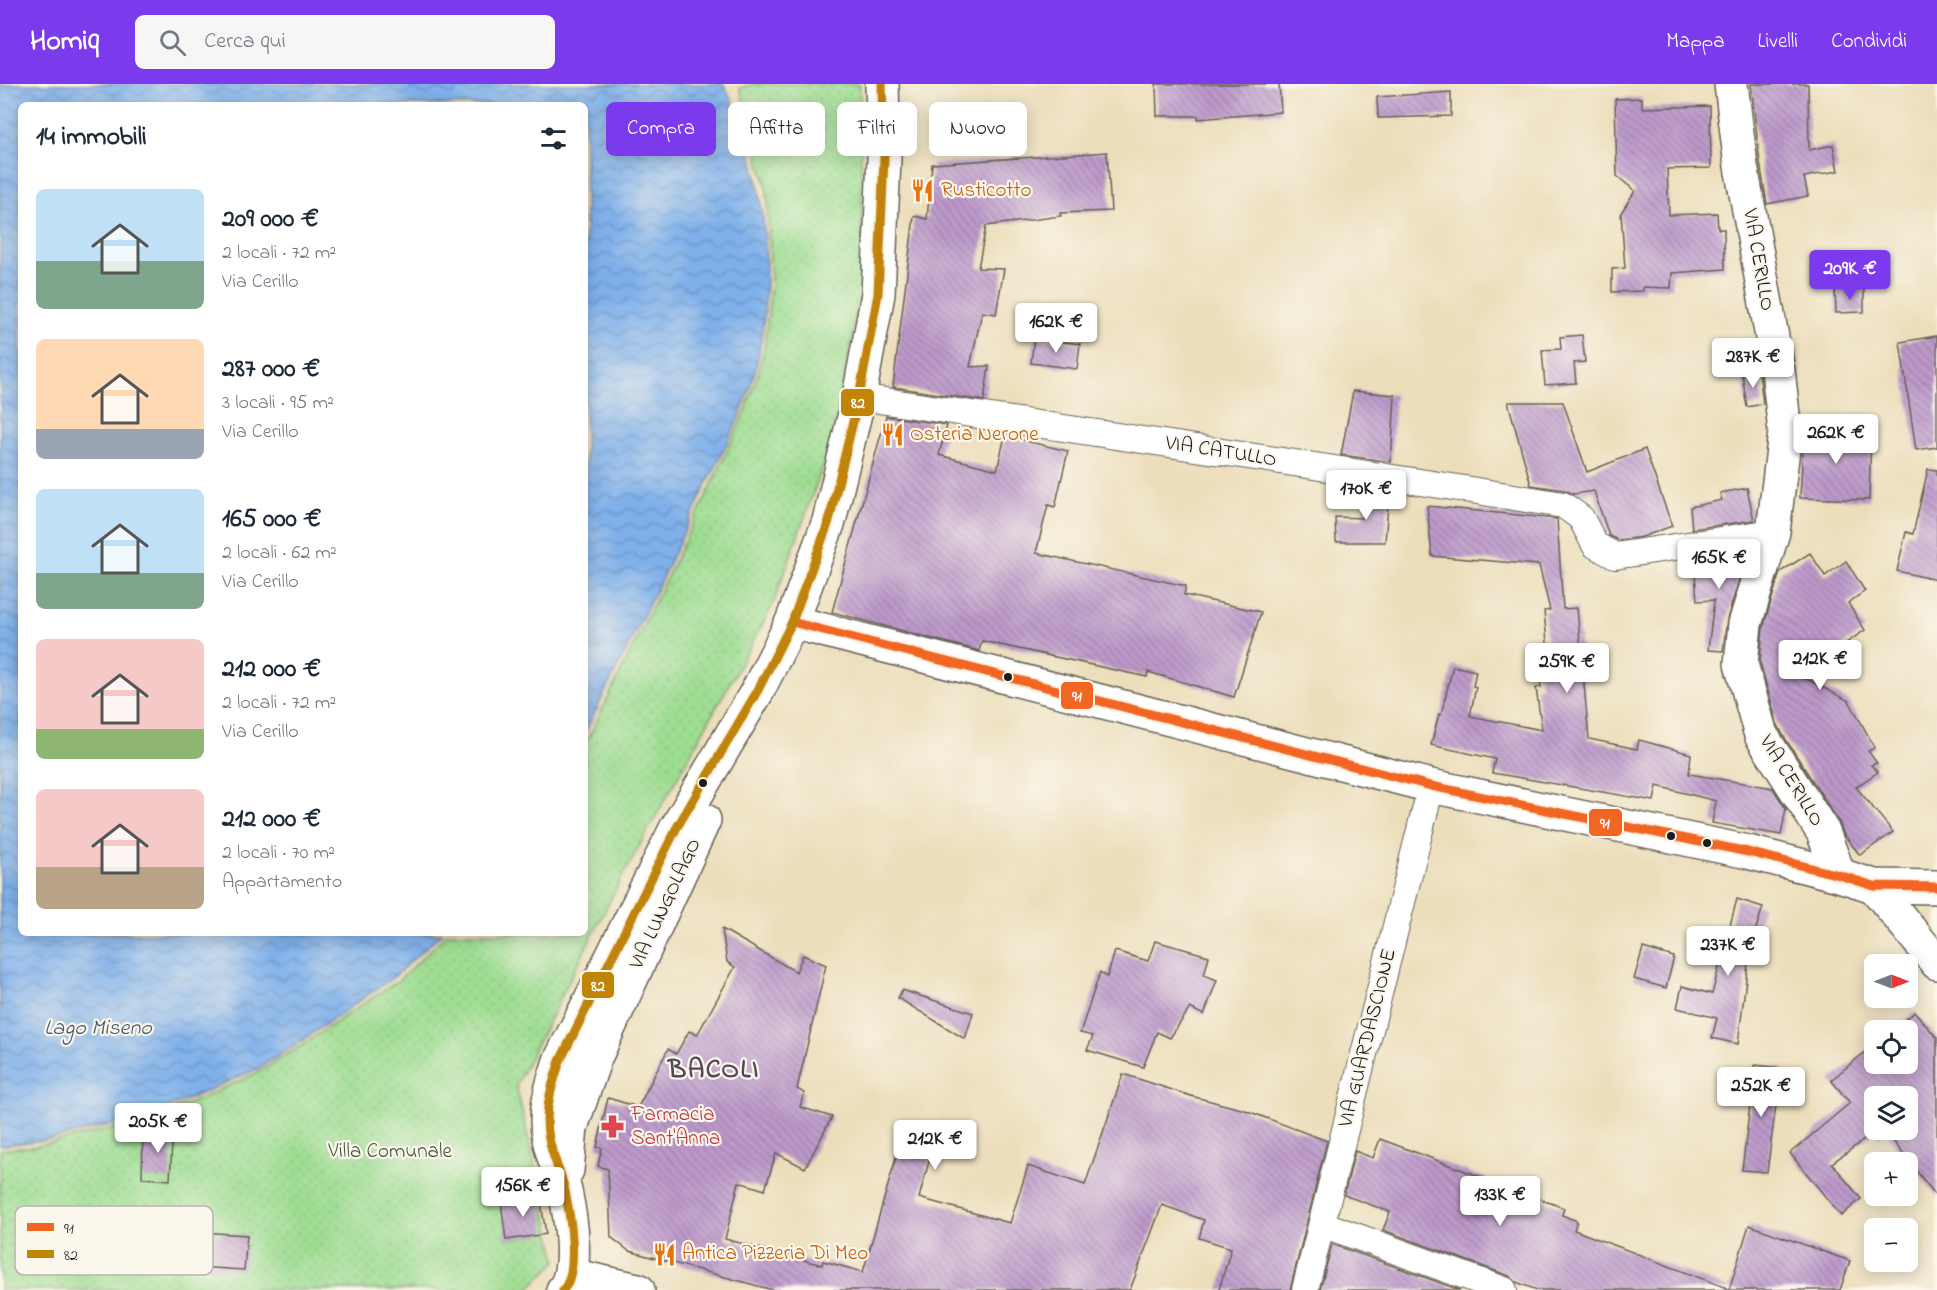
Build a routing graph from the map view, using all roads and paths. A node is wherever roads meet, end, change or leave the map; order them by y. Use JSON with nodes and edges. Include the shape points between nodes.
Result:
{"nodes":[{"id":1,"x":882,"y":84,"type":"edge"},
{"id":2,"x":1731,"y":84,"type":"edge"},
{"id":3,"x":859,"y":397,"type":"junction"},
{"id":4,"x":1773,"y":532,"type":"junction"},
{"id":5,"x":792,"y":622,"type":"junction"},
{"id":6,"x":1431,"y":786,"type":"junction"},
{"id":7,"x":1839,"y":875,"type":"junction"},
{"id":8,"x":1874,"y":886,"type":"junction"},
{"id":9,"x":1937,"y":887,"type":"edge"},
{"id":10,"x":1937,"y":963,"type":"edge"},
{"id":11,"x":1322,"y":1224,"type":"junction"},
{"id":12,"x":567,"y":1282,"type":"edge"},
{"id":13,"x":638,"y":1290,"type":"edge"},
{"id":14,"x":1305,"y":1290,"type":"edge"},
{"id":15,"x":1504,"y":1290,"type":"edge"}],
"edges":[{"from":1,"to":3,"type":"main road","name":"VIA LUNGOLAGO","via":[[880,267]]},
{"from":2,"to":4,"type":"main road","name":"VIA CERILLO","via":[[1785,432]]},
{"from":3,"to":4,"type":"street","name":"VIA CATULLO","via":[[1563,506],[1581,518],[1595,545],[1615,556]]},
{"from":3,"to":5,"type":"main road","name":"VIA LUNGOLAGO","via":[[829,521]]},
{"from":4,"to":7,"type":"main road","name":"VIA CERILLO","via":[[1745,624],[1741,664],[1761,735],[1823,832]]},
{"from":5,"to":6,"type":"main road"},
{"from":5,"to":12,"type":"main road","name":"VIA LUNGOLAGO","via":[[595,1058],[571,1127],[565,1190],[572,1233]]},
{"from":6,"to":7,"type":"main road","via":[[1748,852]]},
{"from":6,"to":11,"type":"street","name":"VIA GUARDASCIONE"},
{"from":7,"to":8,"type":"main road"},
{"from":8,"to":9,"type":"main road"},
{"from":8,"to":10,"type":"main road"},
{"from":11,"to":14,"type":"street","name":"VIA GUARDASCIONE"},
{"from":11,"to":15,"type":"street"},
{"from":12,"to":13,"type":"main road"}]}
